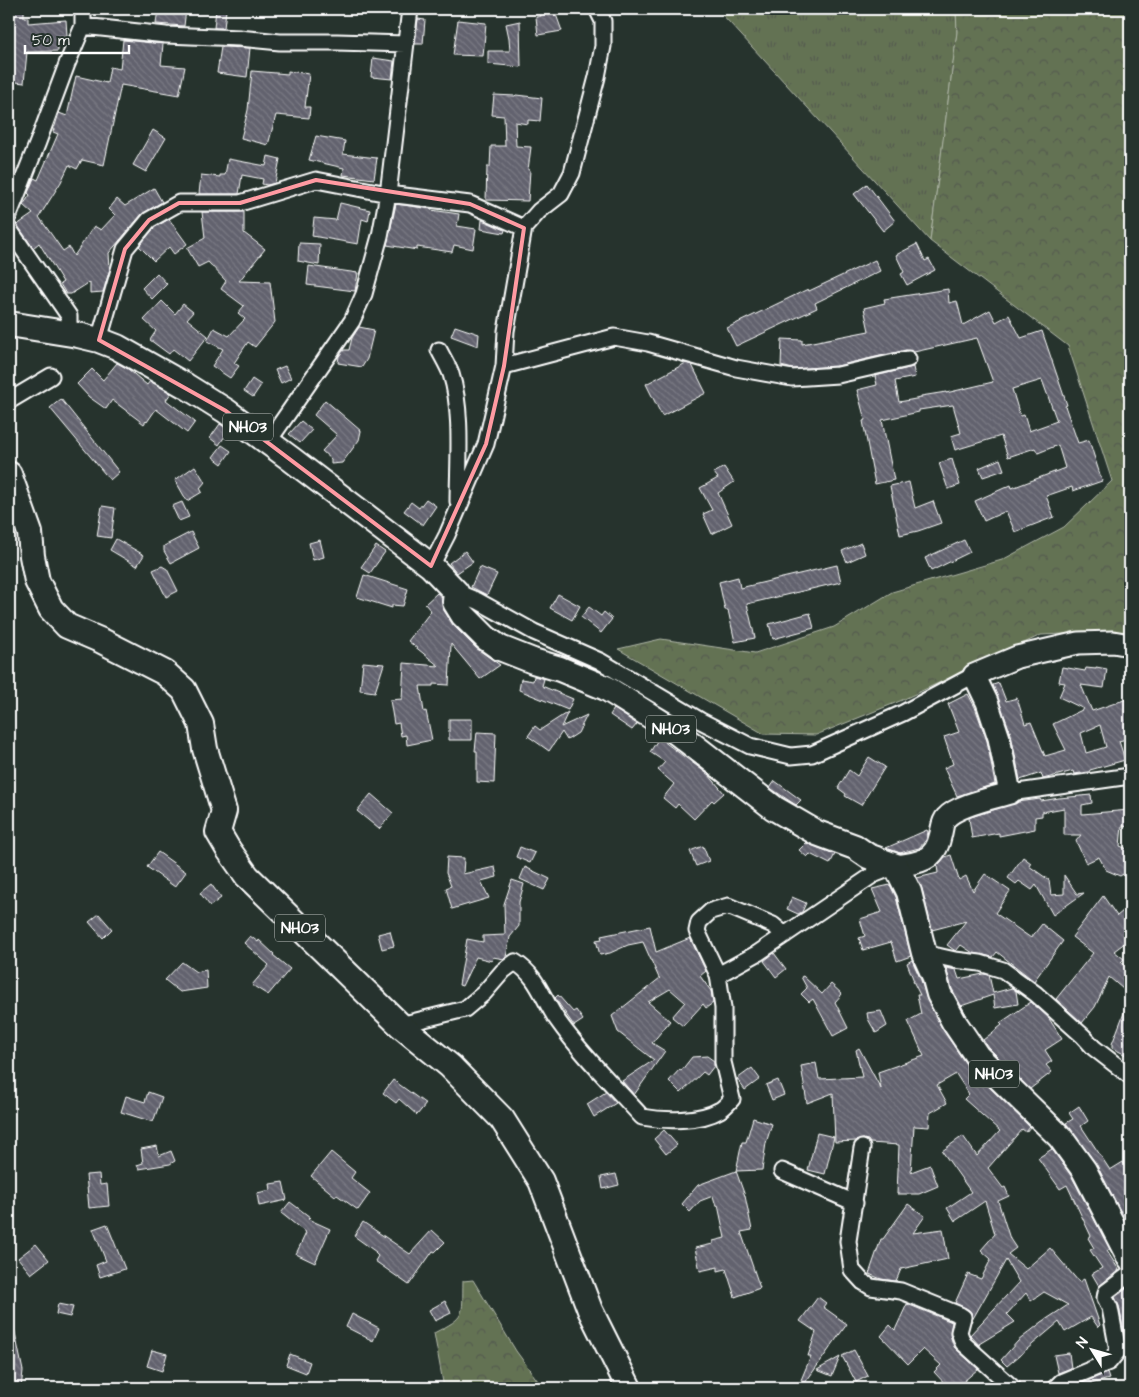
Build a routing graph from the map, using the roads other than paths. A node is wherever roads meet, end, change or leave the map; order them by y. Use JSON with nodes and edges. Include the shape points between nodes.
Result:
{"nodes":[{"id":1,"x":83,"y":9,"type":"edge"},
{"id":2,"x":410,"y":9,"type":"edge"},
{"id":3,"x":597,"y":9,"type":"edge"},
{"id":4,"x":83,"y":26,"type":"junction"},
{"id":5,"x":406,"y":44,"type":"junction"},
{"id":6,"x":388,"y":194,"type":"junction"},
{"id":7,"x":9,"y":215,"type":"edge"},
{"id":8,"x":524,"y":228,"type":"junction"},
{"id":9,"x":9,"y":229,"type":"edge"},
{"id":10,"x":9,"y":324,"type":"edge"},
{"id":11,"x":70,"y":334,"type":"junction"},
{"id":12,"x":99,"y":340,"type":"junction"},
{"id":13,"x":439,"y":350,"type":"dead end"},
{"id":14,"x":908,"y":359,"type":"dead end"},
{"id":15,"x":504,"y":366,"type":"junction"},
{"id":16,"x":51,"y":376,"type":"dead end"},
{"id":17,"x":9,"y":401,"type":"edge"},
{"id":18,"x":268,"y":442,"type":"junction"},
{"id":19,"x":9,"y":474,"type":"edge"},
{"id":20,"x":458,"y":512,"type":"junction"},
{"id":21,"x":431,"y":566,"type":"junction"},
{"id":22,"x":456,"y":592,"type":"junction"},
{"id":23,"x":1130,"y":645,"type":"edge"},
{"id":24,"x":974,"y":675,"type":"junction"},
{"id":25,"x":1130,"y":776,"type":"edge"},
{"id":26,"x":1010,"y":793,"type":"junction"},
{"id":27,"x":896,"y":866,"type":"junction"},
{"id":28,"x":785,"y":935,"type":"junction"},
{"id":29,"x":924,"y":953,"type":"junction"},
{"id":30,"x":718,"y":975,"type":"junction"},
{"id":31,"x":400,"y":1025,"type":"junction"},
{"id":32,"x":1130,"y":1076,"type":"edge"},
{"id":33,"x":862,"y":1148,"type":"dead end"},
{"id":34,"x":782,"y":1171,"type":"dead end"},
{"id":35,"x":855,"y":1203,"type":"junction"},
{"id":36,"x":1130,"y":1261,"type":"edge"},
{"id":37,"x":629,"y":1388,"type":"edge"},
{"id":38,"x":1013,"y":1388,"type":"edge"},
{"id":39,"x":1055,"y":1388,"type":"edge"}],
"edges":[{"from":1,"to":4,"type":"street"},
{"from":2,"to":5,"type":"street"},
{"from":3,"to":8,"type":"street","via":[[603,21],[603,46],[572,173],[560,194]]},
{"from":4,"to":5,"type":"street","via":[[280,42]]},
{"from":4,"to":7,"type":"street"},
{"from":5,"to":6,"type":"street"},
{"from":6,"to":8,"type":"street","via":[[470,204]]},
{"from":6,"to":12,"type":"street","via":[[316,180],[240,203],[179,203],[148,220],[125,248]]},
{"from":6,"to":18,"type":"street","via":[[364,294],[352,321]]},
{"from":8,"to":15,"type":"street","via":[[506,331]]},
{"from":9,"to":11,"type":"street","via":[[69,316]]},
{"from":10,"to":11,"type":"main road","number":"NH03"},
{"from":11,"to":12,"type":"main road","number":"NH03"},
{"from":12,"to":18,"type":"main road","number":"NH03","via":[[186,386]]},
{"from":13,"to":20,"type":"street","via":[[456,398]]},
{"from":14,"to":15,"type":"street","via":[[838,375],[792,378],[736,368],[648,343],[614,337]]},
{"from":15,"to":20,"type":"street","via":[[486,444]]},
{"from":16,"to":17,"type":"street"},
{"from":18,"to":21,"type":"main road","number":"NH03"},
{"from":19,"to":31,"type":"main road","number":"NH03","via":[[30,533],[37,581],[50,609],[67,626],[165,674],[184,690],[201,724],[224,811],[218,832],[228,849],[247,876]]},
{"from":20,"to":21,"type":"street"},
{"from":21,"to":22,"type":"main road","number":"NH03"},
{"from":22,"to":24,"type":"street","via":[[600,661],[750,746],[791,756],[812,754],[903,713]]},
{"from":22,"to":27,"type":"main road","number":"NH03","via":[[455,602],[463,615],[500,648],[606,688],[676,732],[781,812],[817,833]]},
{"from":23,"to":24,"type":"main road","via":[[1113,642],[1078,644],[1017,657]]},
{"from":24,"to":26,"type":"main road","via":[[999,738]]},
{"from":25,"to":26,"type":"street"},
{"from":26,"to":27,"type":"main road","via":[[954,810],[944,820],[938,848],[918,863]]},
{"from":27,"to":28,"type":"street","via":[[873,875]]},
{"from":27,"to":29,"type":"main road","number":"NH03","via":[[909,892]]},
{"from":28,"to":30,"type":"street"},
{"from":28,"to":30,"type":"street","via":[[773,925],[728,906],[711,911],[699,922],[698,931]]},
{"from":29,"to":32,"type":"street","via":[[1003,970],[1036,994],[1094,1048]]},
{"from":29,"to":36,"type":"main road","number":"NH03","via":[[940,994],[962,1035],[977,1056],[1060,1137],[1084,1170]]},
{"from":30,"to":31,"type":"street","via":[[723,1008],[723,1062],[732,1099],[720,1110],[696,1118],[661,1120],[642,1117],[557,1020],[525,968],[515,962],[465,1009]]},
{"from":31,"to":37,"type":"main road","number":"NH03","via":[[450,1066],[502,1119],[541,1181],[590,1310]]},
{"from":33,"to":35,"type":"street"},
{"from":34,"to":35,"type":"street"},
{"from":35,"to":38,"type":"street","via":[[848,1241],[852,1270],[871,1287],[902,1291],[960,1314],[963,1317],[958,1332],[963,1344]]},
{"from":36,"to":39,"type":"street","via":[[1106,1292],[1105,1298],[1118,1351],[1109,1362],[1061,1382]]}]}
